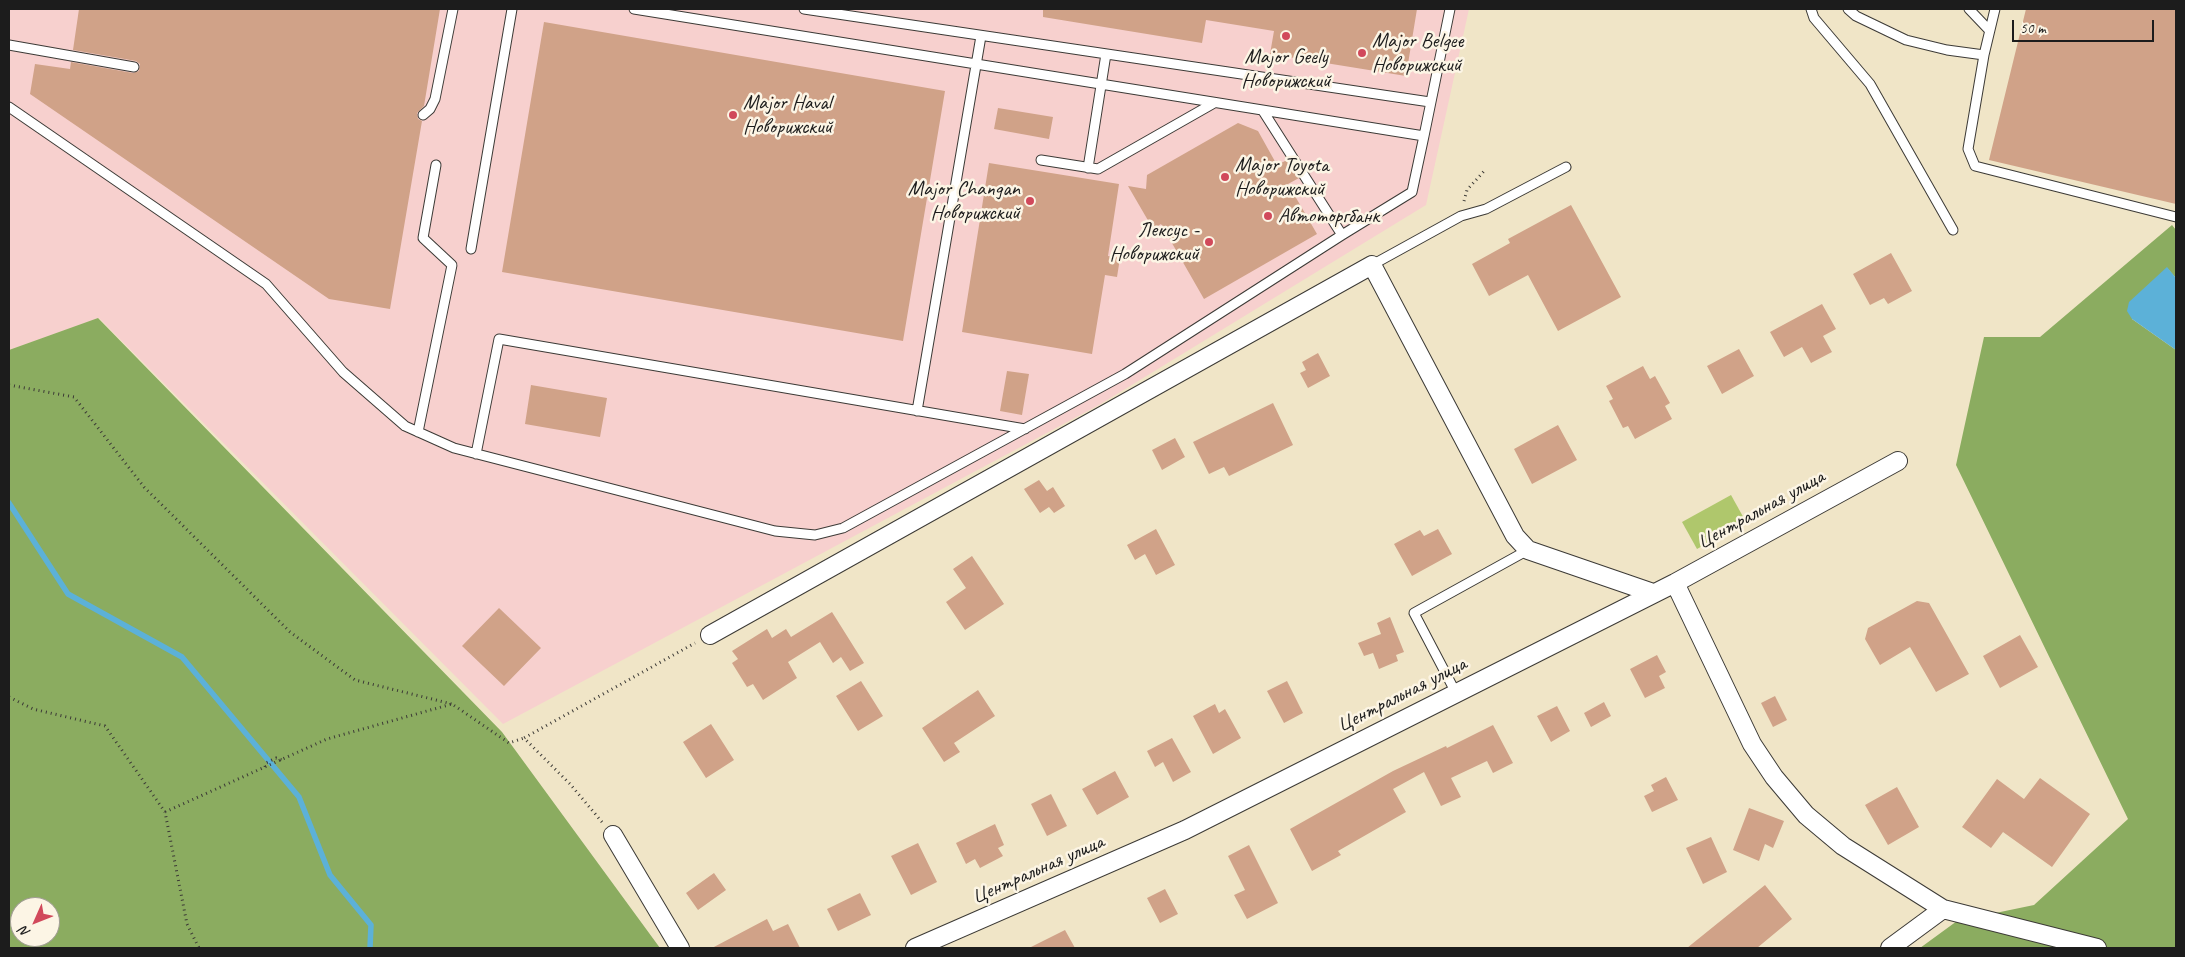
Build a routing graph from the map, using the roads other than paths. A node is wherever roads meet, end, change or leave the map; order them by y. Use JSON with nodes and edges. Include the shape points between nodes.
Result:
{"nodes":[{"id":1,"x":453,"y":9,"type":"edge"},
{"id":2,"x":512,"y":9,"type":"edge"},
{"id":3,"x":634,"y":9,"type":"edge"},
{"id":4,"x":804,"y":9,"type":"edge"},
{"id":5,"x":1450,"y":9,"type":"edge"},
{"id":6,"x":1811,"y":9,"type":"edge"},
{"id":7,"x":1848,"y":9,"type":"edge"},
{"id":8,"x":1969,"y":9,"type":"edge"},
{"id":9,"x":1995,"y":9,"type":"edge"},
{"id":10,"x":1989,"y":30,"type":"junction"},
{"id":11,"x":981,"y":36,"type":"junction"},
{"id":12,"x":9,"y":45,"type":"edge"},
{"id":13,"x":1106,"y":54,"type":"junction"},
{"id":14,"x":1984,"y":55,"type":"junction"},
{"id":15,"x":976,"y":65,"type":"junction"},
{"id":16,"x":134,"y":67,"type":"dead end"},
{"id":17,"x":1101,"y":85,"type":"junction"},
{"id":18,"x":1430,"y":102,"type":"junction"},
{"id":19,"x":1214,"y":103,"type":"junction"},
{"id":20,"x":9,"y":107,"type":"edge"},
{"id":21,"x":1263,"y":111,"type":"junction"},
{"id":22,"x":423,"y":115,"type":"dead end"},
{"id":23,"x":1424,"y":136,"type":"junction"},
{"id":24,"x":1041,"y":160,"type":"dead end"},
{"id":25,"x":436,"y":165,"type":"dead end"},
{"id":26,"x":1566,"y":167,"type":"dead end"},
{"id":27,"x":1088,"y":168,"type":"junction"},
{"id":28,"x":2176,"y":216,"type":"edge"},
{"id":29,"x":1952,"y":230,"type":"dead end"},
{"id":30,"x":1342,"y":235,"type":"junction"},
{"id":31,"x":471,"y":249,"type":"dead end"},
{"id":32,"x":1372,"y":265,"type":"junction"},
{"id":33,"x":917,"y":411,"type":"junction"},
{"id":34,"x":1025,"y":429,"type":"junction"},
{"id":35,"x":418,"y":432,"type":"junction"},
{"id":36,"x":476,"y":454,"type":"junction"},
{"id":37,"x":1898,"y":461,"type":"dead end"},
{"id":38,"x":1528,"y":550,"type":"junction"},
{"id":39,"x":1675,"y":583,"type":"junction"},
{"id":40,"x":1653,"y":593,"type":"junction"},
{"id":41,"x":710,"y":635,"type":"road end"},
{"id":42,"x":1456,"y":693,"type":"junction"},
{"id":43,"x":613,"y":836,"type":"road end"},
{"id":44,"x":1943,"y":909,"type":"junction"},
{"id":45,"x":680,"y":948,"type":"edge"},
{"id":46,"x":915,"y":948,"type":"edge"},
{"id":47,"x":1890,"y":948,"type":"edge"},
{"id":48,"x":2097,"y":948,"type":"edge"}],
"edges":[{"from":1,"to":22,"type":"lane","via":[[435,99]]},
{"from":2,"to":31,"type":"lane"},
{"from":3,"to":15,"type":"lane"},
{"from":4,"to":11,"type":"lane"},
{"from":5,"to":18,"type":"lane"},
{"from":6,"to":29,"type":"lane","via":[[1814,18],[1870,84]]},
{"from":7,"to":14,"type":"lane","via":[[1906,40]]},
{"from":8,"to":10,"type":"lane"},
{"from":9,"to":10,"type":"lane"},
{"from":10,"to":14,"type":"lane"},
{"from":11,"to":13,"type":"lane"},
{"from":11,"to":15,"type":"lane"},
{"from":12,"to":16,"type":"lane"},
{"from":13,"to":17,"type":"lane"},
{"from":13,"to":18,"type":"lane"},
{"from":14,"to":28,"type":"lane","via":[[1968,149],[1976,166]]},
{"from":15,"to":17,"type":"lane"},
{"from":15,"to":33,"type":"lane"},
{"from":17,"to":19,"type":"lane"},
{"from":17,"to":27,"type":"lane"},
{"from":18,"to":23,"type":"lane"},
{"from":19,"to":21,"type":"lane"},
{"from":19,"to":27,"type":"lane","via":[[1098,170]]},
{"from":20,"to":35,"type":"lane","via":[[266,284],[343,372],[405,426]]},
{"from":21,"to":23,"type":"lane"},
{"from":21,"to":30,"type":"lane"},
{"from":23,"to":30,"type":"lane","via":[[1412,192]]},
{"from":24,"to":27,"type":"lane"},
{"from":25,"to":35,"type":"lane","via":[[423,238],[452,265]]},
{"from":26,"to":32,"type":"lane","via":[[1486,209],[1461,216]]},
{"from":30,"to":34,"type":"lane","via":[[1125,374]]},
{"from":32,"to":38,"type":"street","via":[[1515,536]]},
{"from":32,"to":41,"type":"street"},
{"from":33,"to":34,"type":"lane"},
{"from":33,"to":36,"type":"lane","via":[[499,339]]},
{"from":34,"to":36,"type":"lane","via":[[843,528],[815,535],[775,531]]},
{"from":35,"to":36,"type":"lane"},
{"from":37,"to":39,"type":"street","name":"Центральная улица"},
{"from":38,"to":40,"type":"street"},
{"from":38,"to":42,"type":"lane","via":[[1414,612]]},
{"from":39,"to":40,"type":"street","name":"Центральная улица"},
{"from":39,"to":44,"type":"street","via":[[1752,744],[1774,777],[1806,815],[1843,846]]},
{"from":40,"to":42,"type":"street","name":"Центральная улица"},
{"from":42,"to":46,"type":"street","name":"Центральная улица","via":[[1185,830]]},
{"from":43,"to":45,"type":"street"},
{"from":44,"to":47,"type":"street"},
{"from":44,"to":48,"type":"street"}]}
